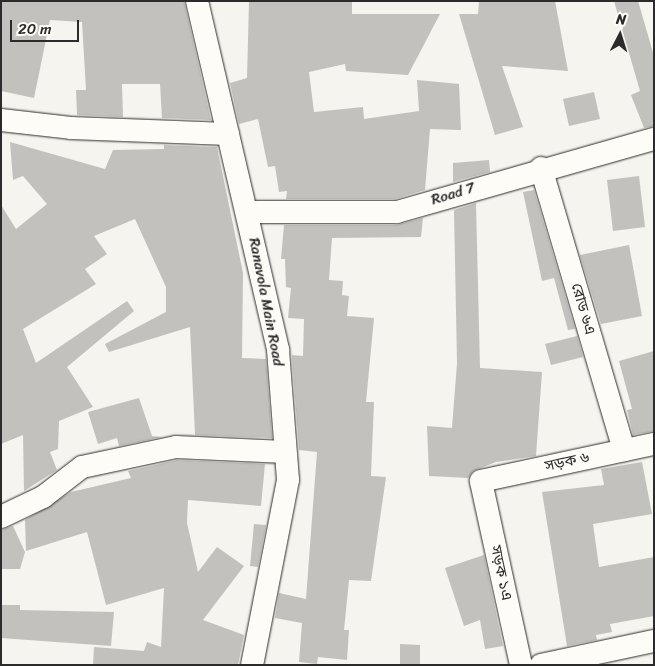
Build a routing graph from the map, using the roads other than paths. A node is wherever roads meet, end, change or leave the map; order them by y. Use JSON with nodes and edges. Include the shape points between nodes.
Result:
{"nodes":[{"id":1,"x":197,"y":1,"type":"edge"},
{"id":2,"x":1,"y":120,"type":"edge"},
{"id":3,"x":228,"y":134,"type":"junction"},
{"id":4,"x":654,"y":139,"type":"edge"},
{"id":5,"x":541,"y":168,"type":"junction"},
{"id":6,"x":248,"y":212,"type":"junction"},
{"id":7,"x":654,"y":444,"type":"edge"},
{"id":8,"x":624,"y":450,"type":"junction"},
{"id":9,"x":286,"y":452,"type":"junction"},
{"id":10,"x":481,"y":480,"type":"joint"},
{"id":11,"x":1,"y":517,"type":"edge"},
{"id":12,"x":654,"y":641,"type":"edge"},
{"id":13,"x":252,"y":665,"type":"edge"},
{"id":14,"x":521,"y":665,"type":"edge"},
{"id":15,"x":541,"y":665,"type":"edge"}],
"edges":[{"from":1,"to":3,"type":"street","name":"Ranavola Main Road"},
{"from":2,"to":3,"type":"street","via":[[71,128]]},
{"from":3,"to":6,"type":"street","name":"Ranavola Main Road"},
{"from":4,"to":5,"type":"street","name":"Road 7"},
{"from":5,"to":6,"type":"street","name":"Road 7","via":[[388,214]]},
{"from":5,"to":8,"type":"street","name":"রোড ৬এ"},
{"from":6,"to":9,"type":"street","name":"Ranavola Main Road","via":[[278,350]]},
{"from":7,"to":8,"type":"street","name":"সড়ক ৬"},
{"from":8,"to":10,"type":"street","name":"সড়ক ৬"},
{"from":9,"to":11,"type":"street","via":[[176,447],[82,467],[43,497]]},
{"from":9,"to":13,"type":"street","name":"Ranavola Main Road","via":[[288,480]]},
{"from":10,"to":14,"type":"street","name":"সড়ক ১এ"},
{"from":12,"to":15,"type":"street"}]}
